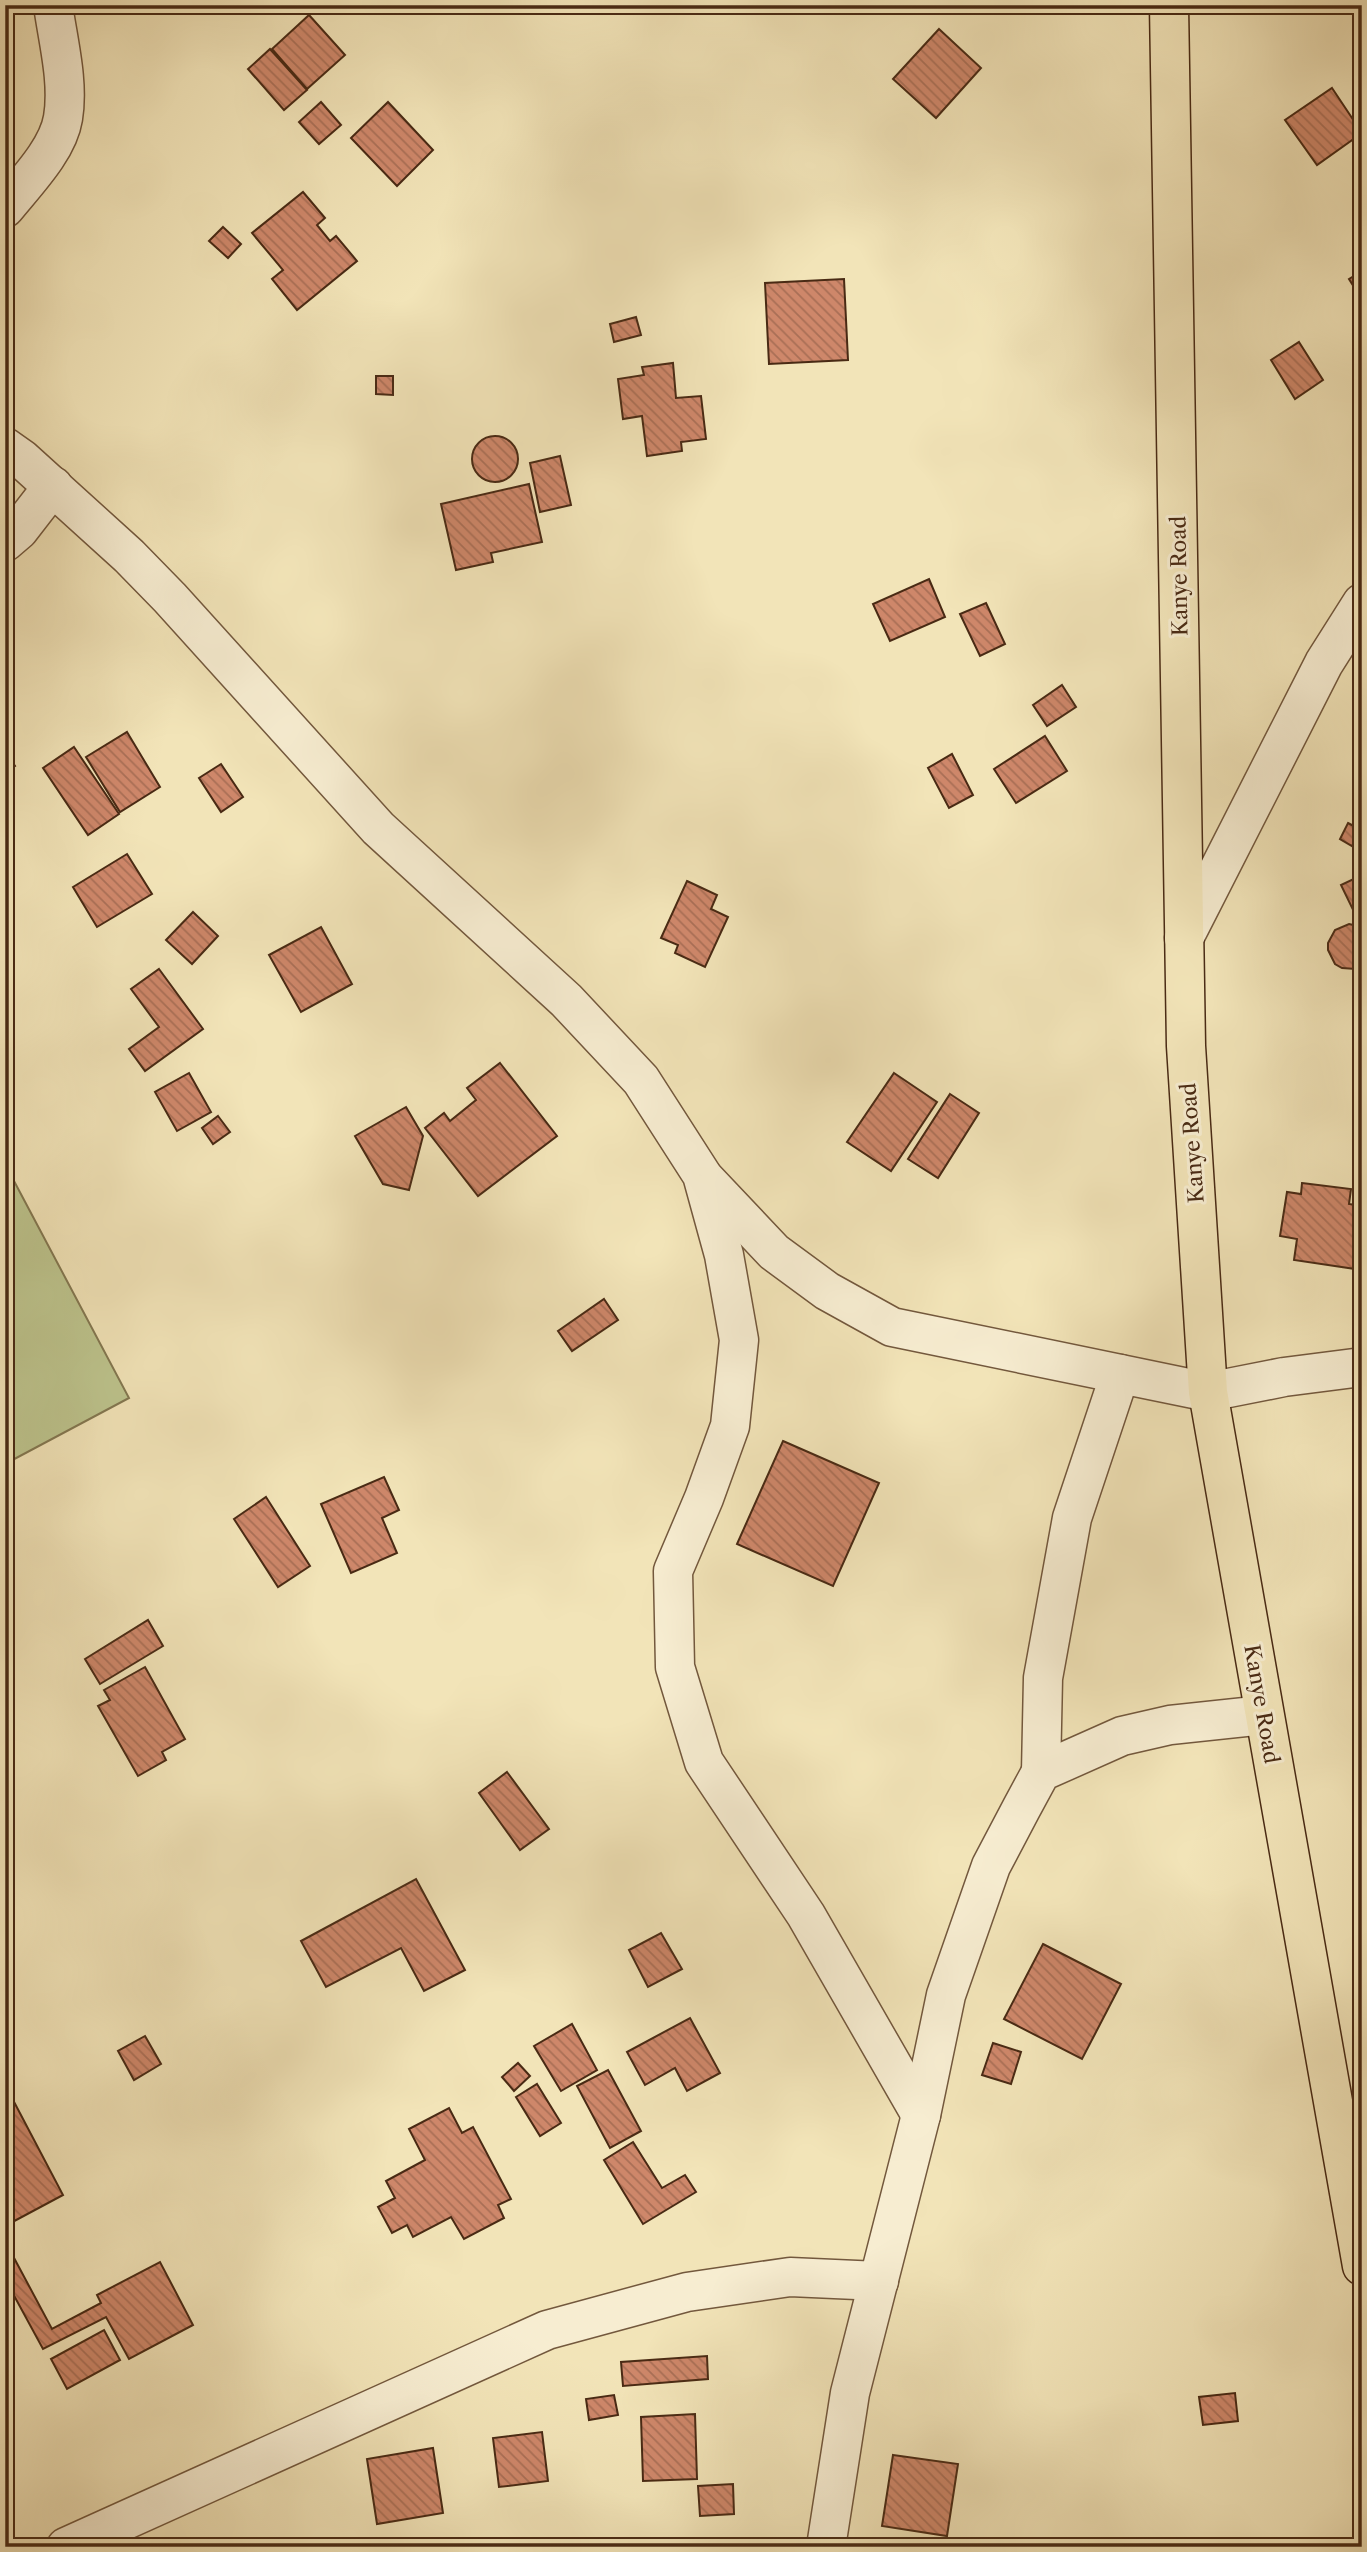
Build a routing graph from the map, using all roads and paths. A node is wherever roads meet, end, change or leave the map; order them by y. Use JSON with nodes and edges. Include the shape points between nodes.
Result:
{"nodes":[{"id":1,"x":53,"y":5,"type":"edge"},
{"id":2,"x":1169,"y":5,"type":"edge"},
{"id":3,"x":5,"y":208,"type":"edge"},
{"id":4,"x":5,"y":447,"type":"edge"},
{"id":5,"x":53,"y":486,"type":"junction"},
{"id":6,"x":5,"y":542,"type":"edge"},
{"id":7,"x":1362,"y":603,"type":"edge"},
{"id":8,"x":1184,"y":937,"type":"junction"},
{"id":9,"x":702,"y":1175,"type":"junction"},
{"id":10,"x":1362,"y":1367,"type":"edge"},
{"id":11,"x":1120,"y":1374,"type":"junction"},
{"id":12,"x":1208,"y":1392,"type":"junction"},
{"id":13,"x":1264,"y":1715,"type":"junction"},
{"id":14,"x":1041,"y":1772,"type":"junction"},
{"id":15,"x":921,"y":2115,"type":"junction"},
{"id":16,"x":1362,"y":2266,"type":"edge"},
{"id":17,"x":879,"y":2281,"type":"junction"},
{"id":18,"x":66,"y":2547,"type":"edge"},
{"id":19,"x":826,"y":2547,"type":"edge"}],
"edges":[{"from":1,"to":3,"type":"street","via":[[64,78],[63,119],[48,155]]},
{"from":2,"to":8,"type":"main road","name":"Kanye Road"},
{"from":4,"to":5,"type":"street"},
{"from":5,"to":6,"type":"street"},
{"from":5,"to":9,"type":"street","via":[[170,598],[378,828],[566,1000],[641,1080]]},
{"from":7,"to":8,"type":"street","via":[[1324,663]]},
{"from":8,"to":12,"type":"main road","name":"Kanye Road","via":[[1186,1046]]},
{"from":9,"to":11,"type":"street","via":[[774,1252],[827,1291],[892,1326]]},
{"from":9,"to":15,"type":"street","via":[[724,1255],[739,1340],[730,1426],[673,1571],[675,1667],[704,1762],[806,1915]]},
{"from":10,"to":12,"type":"street"},
{"from":11,"to":12,"type":"street"},
{"from":11,"to":14,"type":"street","via":[[1072,1518],[1043,1678]]},
{"from":12,"to":13,"type":"main road","name":"Kanye Road"},
{"from":13,"to":14,"type":"street","via":[[1170,1725],[1122,1737]]},
{"from":13,"to":16,"type":"main road","name":"Kanye Road"},
{"from":14,"to":15,"type":"street","via":[[991,1866],[946,1995]]},
{"from":15,"to":17,"type":"street"},
{"from":17,"to":18,"type":"street","via":[[790,2277],[687,2292],[547,2330]]},
{"from":17,"to":19,"type":"street","via":[[850,2393]]}]}
